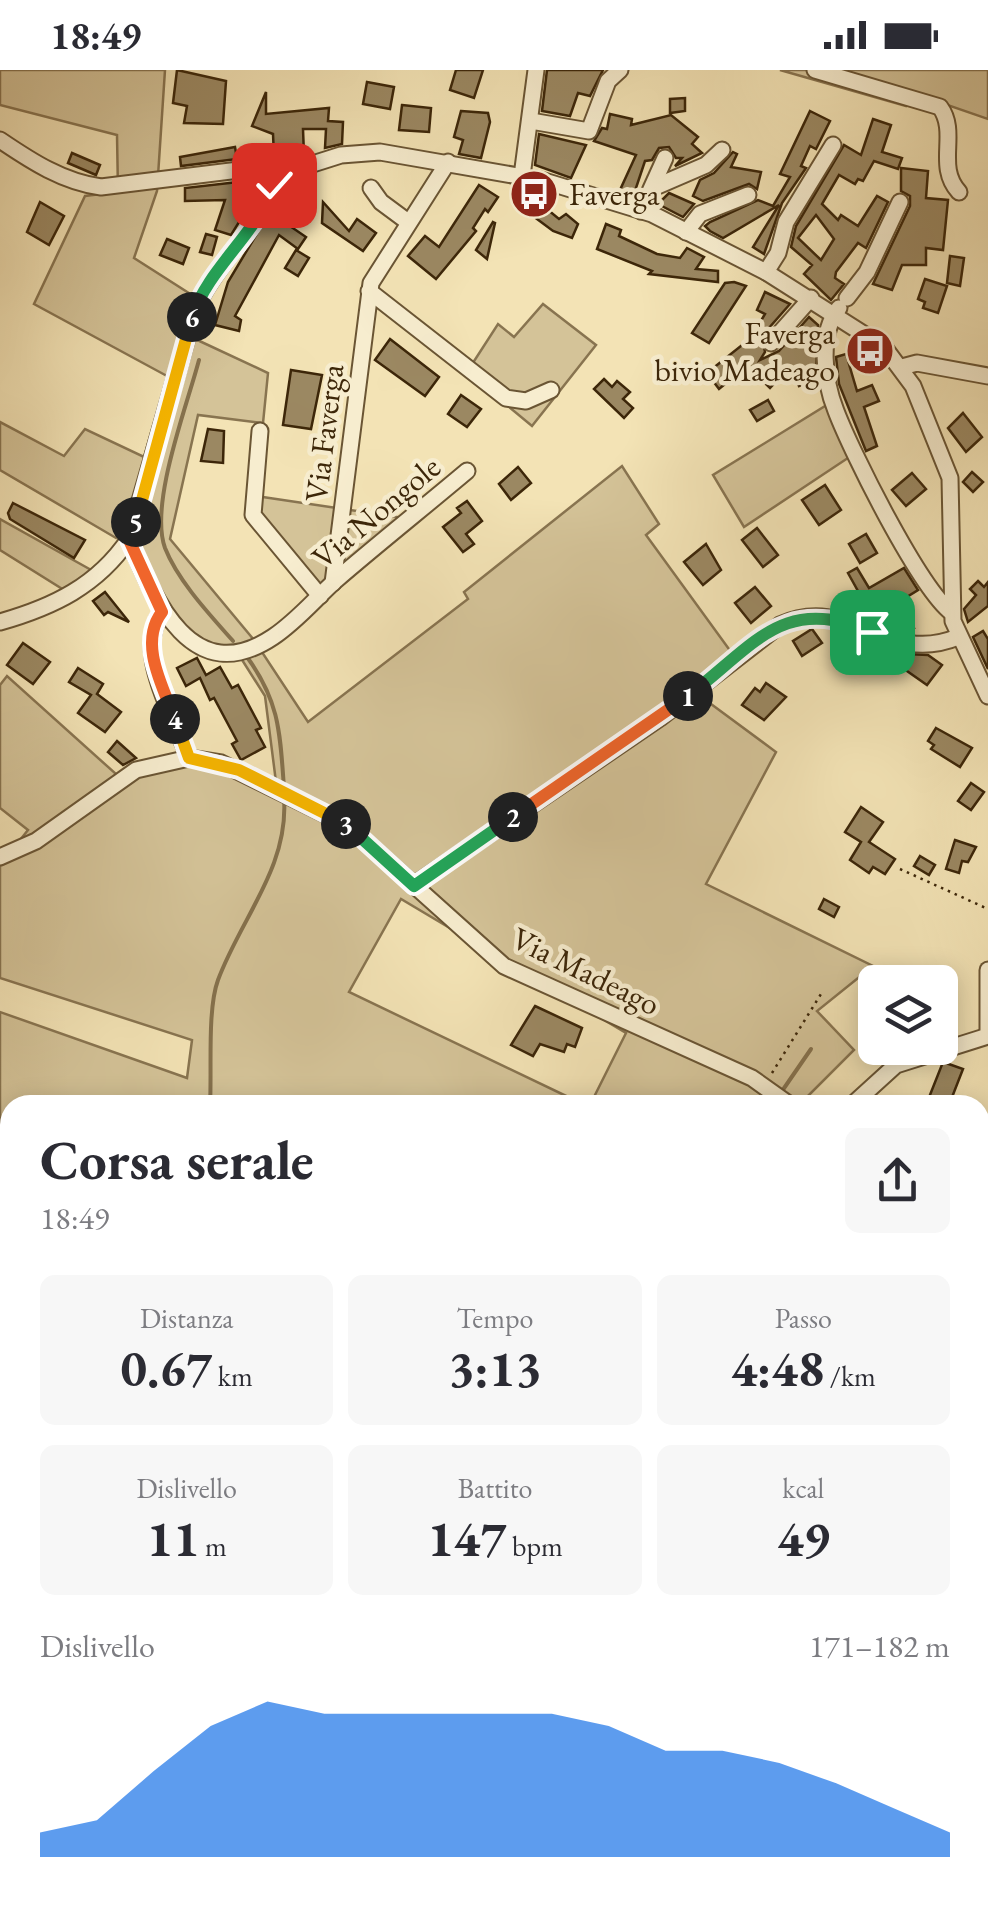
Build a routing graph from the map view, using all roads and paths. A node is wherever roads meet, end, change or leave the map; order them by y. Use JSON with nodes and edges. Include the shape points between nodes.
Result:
{"nodes":[{"id":1,"x":536,"y":70,"type":"edge"},
{"id":2,"x":620,"y":70,"type":"edge"},
{"id":3,"x":815,"y":70,"type":"edge"},
{"id":4,"x":531,"y":121,"type":"junction"},
{"id":5,"x":0,"y":140,"type":"edge"},
{"id":6,"x":832,"y":145,"type":"dead end"},
{"id":7,"x":722,"y":150,"type":"dead end"},
{"id":8,"x":665,"y":158,"type":"dead end"},
{"id":9,"x":448,"y":162,"type":"junction"},
{"id":10,"x":277,"y":171,"type":"junction"},
{"id":11,"x":522,"y":176,"type":"junction"},
{"id":12,"x":655,"y":187,"type":"junction"},
{"id":13,"x":371,"y":188,"type":"dead end"},
{"id":14,"x":960,"y":192,"type":"dead end"},
{"id":15,"x":748,"y":195,"type":"dead end"},
{"id":16,"x":900,"y":202,"type":"dead end"},
{"id":17,"x":641,"y":210,"type":"junction"},
{"id":18,"x":408,"y":222,"type":"junction"},
{"id":19,"x":686,"y":232,"type":"junction"},
{"id":20,"x":766,"y":272,"type":"junction"},
{"id":21,"x":370,"y":291,"type":"junction"},
{"id":22,"x":811,"y":298,"type":"junction"},
{"id":23,"x":840,"y":306,"type":"junction"},
{"id":24,"x":771,"y":343,"type":"dead end"},
{"id":25,"x":902,"y":366,"type":"junction"},
{"id":26,"x":988,"y":376,"type":"edge"},
{"id":27,"x":551,"y":390,"type":"dead end"},
{"id":28,"x":260,"y":431,"type":"dead end"},
{"id":29,"x":467,"y":472,"type":"dead end"},
{"id":30,"x":129,"y":540,"type":"junction"},
{"id":31,"x":333,"y":582,"type":"junction"},
{"id":32,"x":320,"y":596,"type":"junction"},
{"id":33,"x":162,"y":612,"type":"junction"},
{"id":34,"x":951,"y":612,"type":"junction"},
{"id":35,"x":0,"y":622,"type":"edge"},
{"id":36,"x":958,"y":637,"type":"junction"},
{"id":37,"x":988,"y":696,"type":"edge"},
{"id":38,"x":189,"y":758,"type":"junction"},
{"id":39,"x":0,"y":857,"type":"edge"},
{"id":40,"x":900,"y":870,"type":"dead end"},
{"id":41,"x":414,"y":886,"type":"junction"},
{"id":42,"x":988,"y":909,"type":"edge"},
{"id":43,"x":988,"y":970,"type":"edge"},
{"id":44,"x":821,"y":994,"type":"dead end"},
{"id":45,"x":988,"y":1033,"type":"edge"},
{"id":46,"x":752,"y":1078,"type":"junction"},
{"id":47,"x":778,"y":1095,"type":"edge"},
{"id":48,"x":863,"y":1095,"type":"edge"}],
"edges":[{"from":1,"to":4,"type":"street"},
{"from":2,"to":4,"type":"street","via":[[608,81],[589,131]]},
{"from":3,"to":14,"type":"street","via":[[940,107],[948,124],[946,173]]},
{"from":4,"to":11,"type":"street"},
{"from":5,"to":10,"type":"street","via":[[82,185]]},
{"from":6,"to":20,"type":"street","via":[[786,222]]},
{"from":7,"to":12,"type":"street","via":[[706,166]]},
{"from":8,"to":12,"type":"street"},
{"from":9,"to":10,"type":"street","via":[[359,153]]},
{"from":9,"to":11,"type":"street"},
{"from":9,"to":18,"type":"street","name":"Via Faverga"},
{"from":10,"to":30,"type":"street","via":[[262,212],[195,310]]},
{"from":11,"to":17,"type":"street"},
{"from":12,"to":17,"type":"street"},
{"from":13,"to":18,"type":"street"},
{"from":15,"to":19,"type":"street","via":[[700,214]]},
{"from":16,"to":23,"type":"street","via":[[867,272]]},
{"from":17,"to":19,"type":"street"},
{"from":18,"to":21,"type":"street","name":"Via Faverga"},
{"from":19,"to":20,"type":"street"},
{"from":20,"to":22,"type":"street"},
{"from":21,"to":27,"type":"street","via":[[506,398],[526,401]]},
{"from":21,"to":31,"type":"street","name":"Via Faverga"},
{"from":22,"to":23,"type":"street"},
{"from":22,"to":24,"type":"street"},
{"from":23,"to":25,"type":"street"},
{"from":23,"to":34,"type":"street","via":[[825,337],[835,409],[914,566]]},
{"from":25,"to":26,"type":"street"},
{"from":25,"to":34,"type":"street","via":[[950,478]]},
{"from":28,"to":32,"type":"street","name":"Via Nongole","via":[[253,515]]},
{"from":29,"to":31,"type":"street","name":"Via Nongole"},
{"from":30,"to":33,"type":"street","name":"Via Nongole"},
{"from":30,"to":35,"type":"street","via":[[68,597]]},
{"from":31,"to":32,"type":"street","name":"Via Nongole"},
{"from":32,"to":33,"type":"street","name":"Via Nongole","via":[[272,637],[232,653],[188,638]]},
{"from":33,"to":38,"type":"street","via":[[153,632],[154,662]]},
{"from":34,"to":36,"type":"street"},
{"from":36,"to":37,"type":"street"},
{"from":36,"to":41,"type":"street","via":[[938,645],[902,645],[838,618],[796,618]]},
{"from":38,"to":39,"type":"street","via":[[124,776],[36,840]]},
{"from":38,"to":41,"type":"street","name":"Via Madeago","via":[[221,763],[347,826]]},
{"from":40,"to":42,"type":"path"},
{"from":41,"to":46,"type":"street","name":"Via Madeago","via":[[504,966]]},
{"from":43,"to":45,"type":"street"},
{"from":44,"to":46,"type":"path","via":[[783,1062],[770,1076]]},
{"from":45,"to":48,"type":"street","via":[[896,1065]]},
{"from":46,"to":47,"type":"street","name":"Via Madeago"}]}
